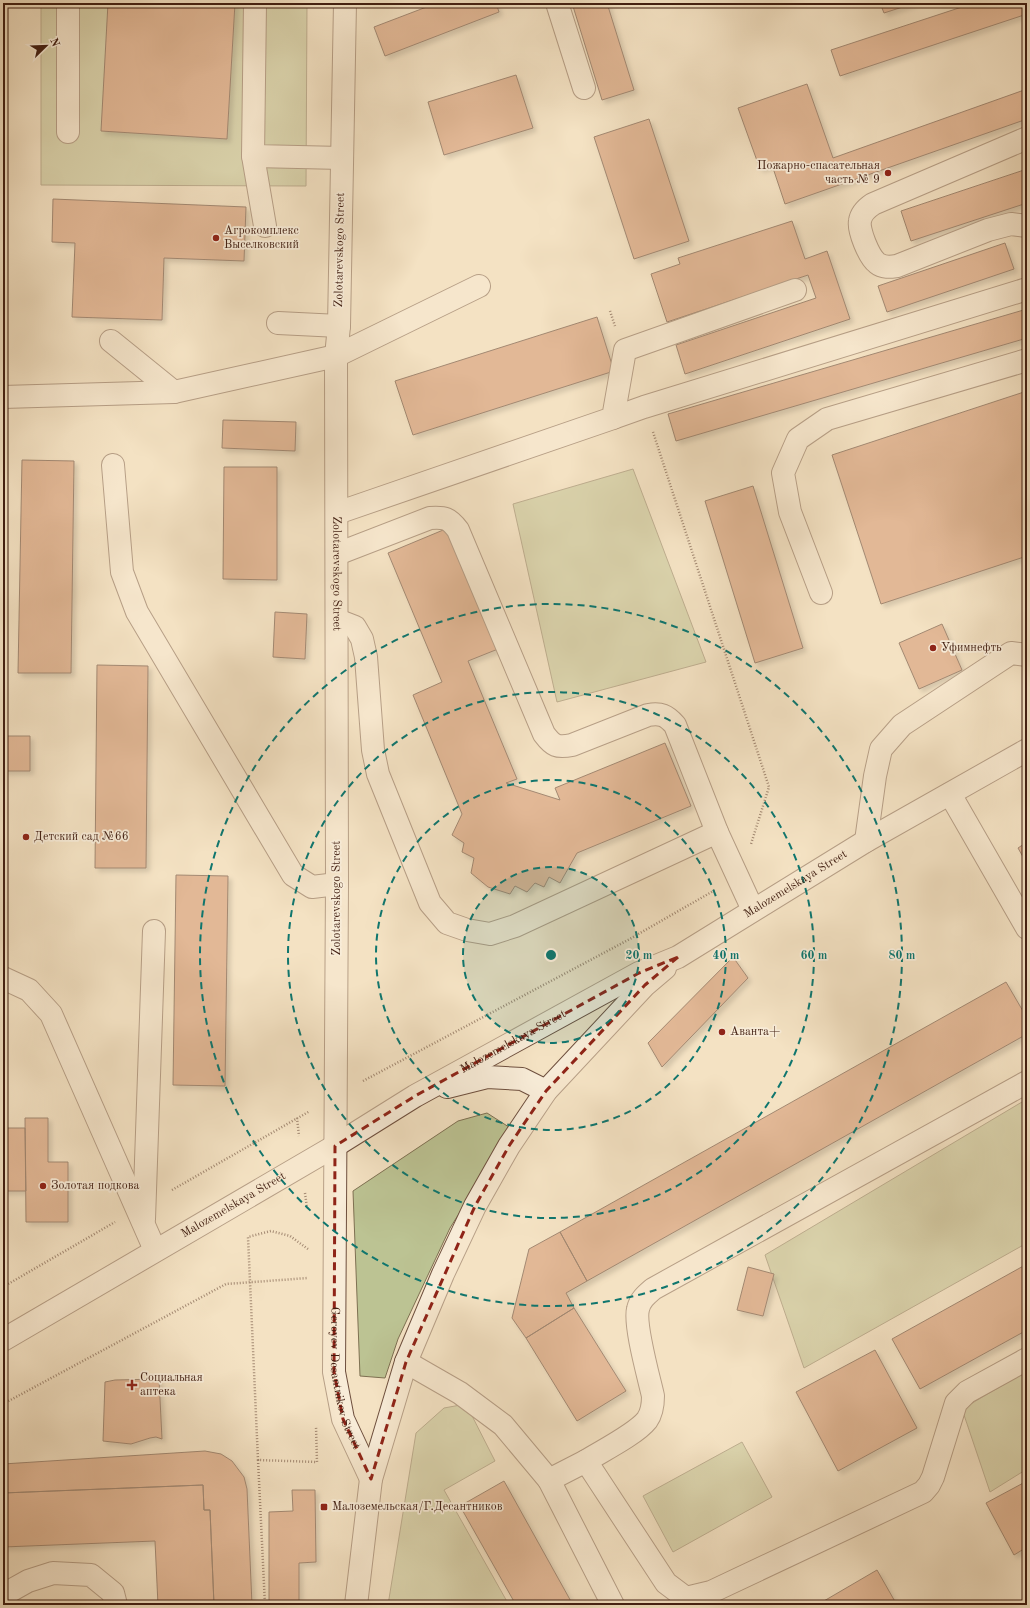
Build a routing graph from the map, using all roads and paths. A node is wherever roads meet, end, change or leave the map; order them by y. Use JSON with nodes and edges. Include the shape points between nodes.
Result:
{"nodes":[{"id":1,"x":68,"y":3,"type":"edge"},
{"id":2,"x":255,"y":3,"type":"edge"},
{"id":3,"x":345,"y":3,"type":"edge"},
{"id":4,"x":557,"y":3,"type":"edge"},
{"id":5,"x":584,"y":88,"type":"dead end"},
{"id":6,"x":68,"y":132,"type":"dead end"},
{"id":7,"x":1027,"y":138,"type":"edge"},
{"id":8,"x":253,"y":156,"type":"junction"},
{"id":9,"x":342,"y":158,"type":"junction"},
{"id":10,"x":264,"y":226,"type":"dead end"},
{"id":11,"x":1027,"y":226,"type":"edge"},
{"id":12,"x":479,"y":286,"type":"dead end"},
{"id":13,"x":1027,"y":289,"type":"edge"},
{"id":14,"x":795,"y":290,"type":"dead end"},
{"id":15,"x":610,"y":311,"type":"dead end"},
{"id":16,"x":278,"y":323,"type":"dead end"},
{"id":17,"x":339,"y":326,"type":"junction"},
{"id":18,"x":111,"y":341,"type":"dead end"},
{"id":19,"x":625,"y":350,"type":"junction"},
{"id":20,"x":336,"y":356,"type":"junction"},
{"id":21,"x":1027,"y":360,"type":"edge"},
{"id":22,"x":174,"y":392,"type":"junction"},
{"id":23,"x":3,"y":397,"type":"edge"},
{"id":24,"x":644,"y":407,"type":"junction"},
{"id":25,"x":613,"y":418,"type":"junction"},
{"id":26,"x":113,"y":465,"type":"dead end"},
{"id":27,"x":337,"y":513,"type":"junction"},
{"id":28,"x":337,"y":554,"type":"junction"},
{"id":29,"x":821,"y":593,"type":"dead end"},
{"id":30,"x":337,"y":620,"type":"junction"},
{"id":31,"x":1022,"y":651,"type":"edge"},
{"id":32,"x":1027,"y":750,"type":"edge"},
{"id":33,"x":950,"y":794,"type":"junction"},
{"id":34,"x":717,"y":832,"type":"junction"},
{"id":35,"x":866,"y":841,"type":"junction"},
{"id":36,"x":738,"y":877,"type":"junction"},
{"id":37,"x":337,"y":884,"type":"junction"},
{"id":38,"x":753,"y":910,"type":"junction"},
{"id":39,"x":1027,"y":928,"type":"edge"},
{"id":40,"x":154,"y":931,"type":"dead end"},
{"id":41,"x":678,"y":957,"type":"junction"},
{"id":42,"x":3,"y":978,"type":"edge"},
{"id":43,"x":1027,"y":1082,"type":"edge"},
{"id":44,"x":546,"y":1091,"type":"junction"},
{"id":45,"x":336,"y":1095,"type":"junction"},
{"id":46,"x":415,"y":1096,"type":"junction"},
{"id":47,"x":335,"y":1146,"type":"junction"},
{"id":48,"x":144,"y":1226,"type":"junction"},
{"id":49,"x":155,"y":1250,"type":"junction"},
{"id":50,"x":312,"y":1252,"type":"dead end"},
{"id":51,"x":312,"y":1278,"type":"dead end"},
{"id":52,"x":250,"y":1283,"type":"junction"},
{"id":53,"x":3,"y":1340,"type":"edge"},
{"id":54,"x":1027,"y":1359,"type":"edge"},
{"id":55,"x":406,"y":1362,"type":"junction"},
{"id":56,"x":3,"y":1404,"type":"edge"},
{"id":57,"x":316,"y":1422,"type":"dead end"},
{"id":58,"x":258,"y":1460,"type":"junction"},
{"id":59,"x":586,"y":1461,"type":"junction"},
{"id":60,"x":371,"y":1479,"type":"junction"},
{"id":61,"x":549,"y":1480,"type":"junction"},
{"id":62,"x":3,"y":1595,"type":"edge"},
{"id":63,"x":116,"y":1605,"type":"edge"},
{"id":64,"x":265,"y":1605,"type":"edge"},
{"id":65,"x":356,"y":1605,"type":"edge"},
{"id":66,"x":613,"y":1605,"type":"edge"}],
"edges":[{"from":1,"to":6,"type":"street"},
{"from":2,"to":8,"type":"street"},
{"from":3,"to":9,"type":"street","name":"Zolotarevskogo Street"},
{"from":4,"to":5,"type":"street"},
{"from":7,"to":11,"type":"street","via":[[873,204],[864,211],[859,221],[869,254],[876,263],[886,267],[898,266],[988,230],[1011,224]]},
{"from":8,"to":9,"type":"street"},
{"from":8,"to":10,"type":"street"},
{"from":9,"to":17,"type":"street","name":"Zolotarevskogo Street"},
{"from":12,"to":20,"type":"street"},
{"from":13,"to":24,"type":"street"},
{"from":14,"to":19,"type":"street"},
{"from":15,"to":19,"type":"path"},
{"from":16,"to":17,"type":"street"},
{"from":17,"to":20,"type":"street","name":"Zolotarevskogo Street"},
{"from":18,"to":22,"type":"street"},
{"from":19,"to":25,"type":"street"},
{"from":20,"to":22,"type":"street"},
{"from":20,"to":27,"type":"street","name":"Zolotarevskogo Street"},
{"from":21,"to":29,"type":"street","via":[[827,419],[798,438],[783,473],[790,512]]},
{"from":22,"to":23,"type":"street"},
{"from":24,"to":25,"type":"street"},
{"from":24,"to":36,"type":"path","via":[[770,787],[741,876]]},
{"from":25,"to":27,"type":"street"},
{"from":26,"to":37,"type":"street","via":[[122,572],[136,612],[293,875],[312,887]]},
{"from":27,"to":28,"type":"street","name":"Zolotarevskogo Street"},
{"from":28,"to":30,"type":"street","name":"Zolotarevskogo Street"},
{"from":28,"to":34,"type":"street","via":[[430,518],[441,517],[452,521],[544,734],[550,742],[561,747],[572,745],[648,715],[668,717],[675,725]]},
{"from":30,"to":34,"type":"street","via":[[355,627],[362,639],[378,774],[430,903],[447,923],[466,930],[490,934],[515,926]]},
{"from":30,"to":37,"type":"street","name":"Zolotarevskogo Street"},
{"from":31,"to":35,"type":"street","via":[[902,725],[881,749]]},
{"from":32,"to":33,"type":"street","name":"Malozemelskaya Street"},
{"from":33,"to":35,"type":"street","name":"Malozemelskaya Street"},
{"from":33,"to":39,"type":"street"},
{"from":34,"to":36,"type":"street"},
{"from":35,"to":38,"type":"street","name":"Malozemelskaya Street"},
{"from":36,"to":38,"type":"street"},
{"from":36,"to":45,"type":"path","via":[[621,944]]},
{"from":37,"to":45,"type":"street","name":"Zolotarevskogo Street"},
{"from":38,"to":41,"type":"street","name":"Malozemelskaya Street"},
{"from":40,"to":48,"type":"street"},
{"from":41,"to":44,"type":"street","via":[[646,985]]},
{"from":41,"to":46,"type":"street","name":"Malozemelskaya Street","via":[[639,973]]},
{"from":42,"to":48,"type":"street","via":[[29,990],[51,1014]]},
{"from":43,"to":59,"type":"street","via":[[653,1289],[643,1298],[638,1309],[638,1322],[653,1396],[648,1419],[639,1428]]},
{"from":44,"to":46,"type":"street","via":[[522,1079],[488,1077]]},
{"from":44,"to":55,"type":"street","via":[[475,1206]]},
{"from":45,"to":47,"type":"street","name":"Zolotarevskogo Street"},
{"from":46,"to":47,"type":"street","name":"Malozemelskaya Street"},
{"from":47,"to":49,"type":"street","name":"Malozemelskaya Street"},
{"from":47,"to":60,"type":"street","name":"Geroyev Desantnikov Street","via":[[334,1372],[343,1419]]},
{"from":48,"to":49,"type":"street"},
{"from":49,"to":53,"type":"street","name":"Malozemelskaya Street"},
{"from":50,"to":52,"type":"path","via":[[290,1236],[271,1231],[248,1236]]},
{"from":51,"to":52,"type":"path"},
{"from":52,"to":56,"type":"path","via":[[226,1284]]},
{"from":52,"to":58,"type":"path"},
{"from":54,"to":59,"type":"street","via":[[968,1392],[956,1403],[933,1477],[924,1492],[711,1592],[686,1598],[666,1583]]},
{"from":55,"to":60,"type":"street"},
{"from":55,"to":61,"type":"street","via":[[460,1393],[503,1425]]},
{"from":57,"to":58,"type":"path","via":[[317,1462]]},
{"from":58,"to":64,"type":"path"},
{"from":59,"to":61,"type":"street"},
{"from":60,"to":65,"type":"street"},
{"from":61,"to":66,"type":"street"},
{"from":62,"to":63,"type":"street","via":[[28,1581],[53,1573],[91,1575],[113,1593]]}]}
